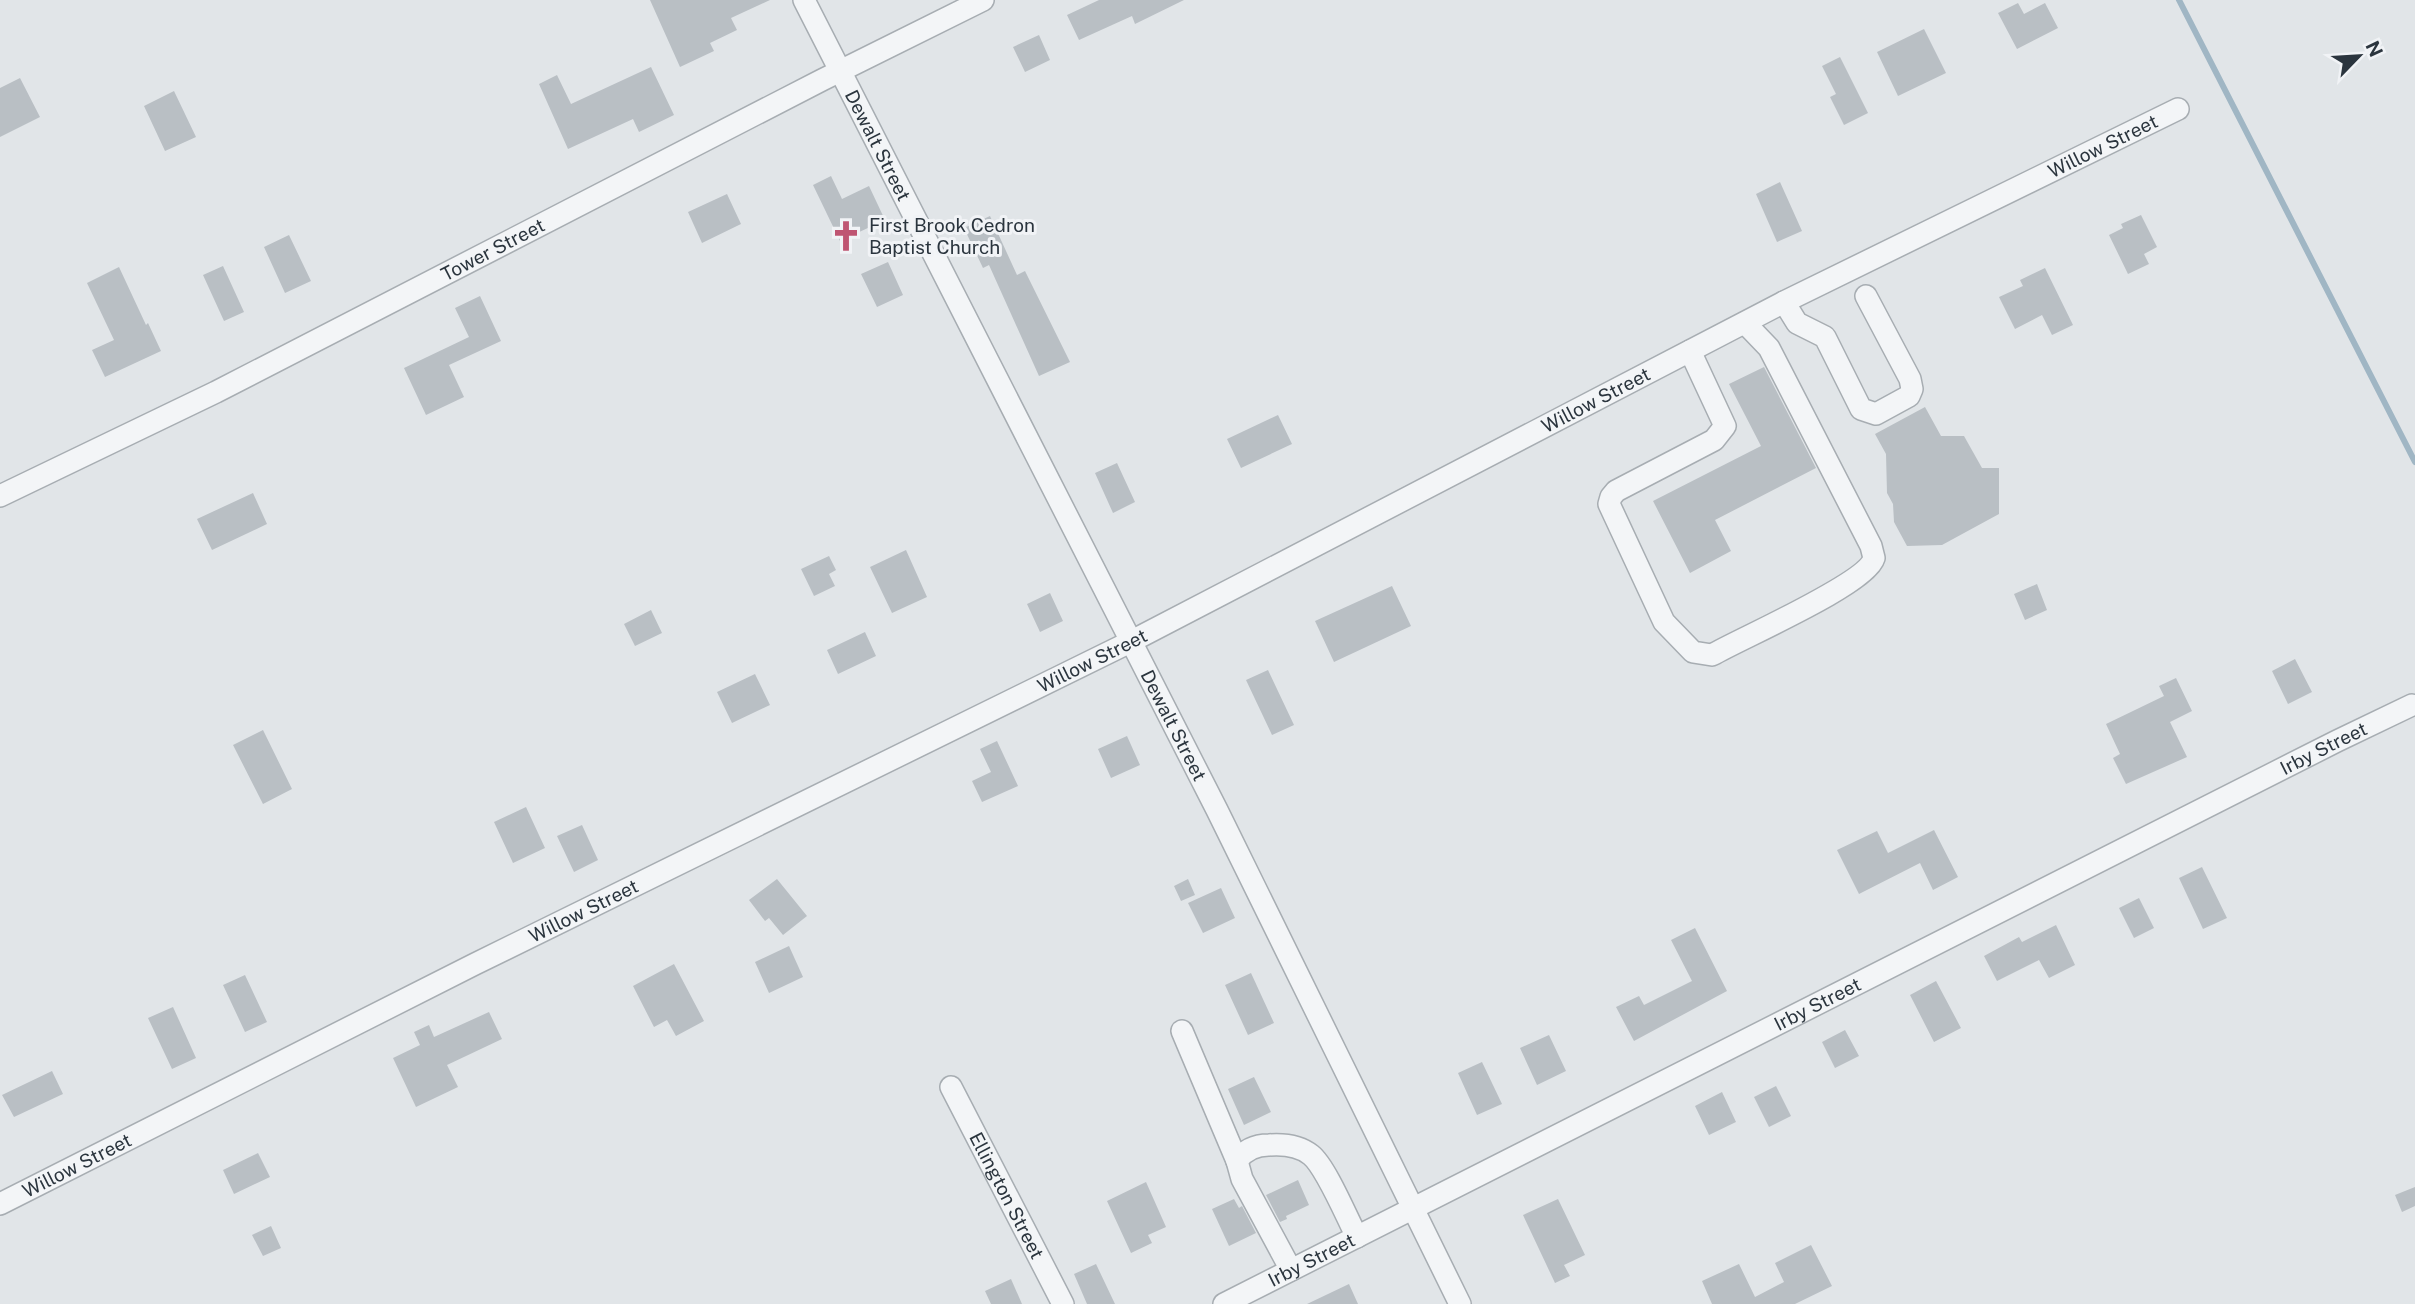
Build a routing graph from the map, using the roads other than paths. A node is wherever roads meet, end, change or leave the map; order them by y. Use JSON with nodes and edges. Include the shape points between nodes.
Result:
{"nodes":[{"id":1,"x":804,"y":0,"type":"edge"},
{"id":2,"x":983,"y":0,"type":"edge"},
{"id":3,"x":841,"y":71,"type":"junction"},
{"id":4,"x":2178,"y":109,"type":"dead end"},
{"id":5,"x":1866,"y":296,"type":"dead end"},
{"id":6,"x":1784,"y":302,"type":"junction"},
{"id":7,"x":1745,"y":323,"type":"junction"},
{"id":8,"x":1690,"y":351,"type":"junction"},
{"id":9,"x":0,"y":496,"type":"edge"},
{"id":10,"x":1130,"y":642,"type":"junction"},
{"id":11,"x":2412,"y":705,"type":"dead end"},
{"id":12,"x":1182,"y":1031,"type":"dead end"},
{"id":13,"x":951,"y":1087,"type":"dead end"},
{"id":14,"x":1237,"y":1161,"type":"junction"},
{"id":15,"x":0,"y":1204,"type":"edge"},
{"id":16,"x":1412,"y":1208,"type":"junction"},
{"id":17,"x":1357,"y":1237,"type":"junction"},
{"id":18,"x":1291,"y":1270,"type":"junction"},
{"id":19,"x":1062,"y":1304,"type":"edge"},
{"id":20,"x":1224,"y":1304,"type":"edge"},
{"id":21,"x":1460,"y":1304,"type":"edge"}],
"edges":[{"from":1,"to":3,"type":"street","name":"Dewalt Street"},
{"from":2,"to":3,"type":"street","name":"Tower Street"},
{"from":3,"to":9,"type":"street","name":"Tower Street","via":[[216,392]]},
{"from":3,"to":10,"type":"street","name":"Dewalt Street"},
{"from":4,"to":6,"type":"street","name":"Willow Street"},
{"from":5,"to":6,"type":"street","via":[[1912,389],[1909,396],[1876,414],[1861,409],[1825,337],[1797,323]]},
{"from":6,"to":7,"type":"street","name":"Willow Street"},
{"from":7,"to":8,"type":"street","name":"Willow Street"},
{"from":7,"to":8,"type":"street","via":[[1769,348],[1874,558],[1869,569],[1829,594],[1712,654],[1693,652],[1664,622],[1609,504],[1616,491],[1714,440],[1725,426]]},
{"from":8,"to":10,"type":"street","name":"Willow Street"},
{"from":10,"to":15,"type":"street","name":"Willow Street"},
{"from":10,"to":16,"type":"street","name":"Dewalt Street"},
{"from":11,"to":16,"type":"street","name":"Irby Street"},
{"from":12,"to":14,"type":"street"},
{"from":13,"to":19,"type":"street","name":"Ellington Street"},
{"from":14,"to":17,"type":"street","via":[[1252,1147],[1264,1145],[1294,1147],[1312,1155]]},
{"from":14,"to":18,"type":"street","via":[[1242,1179]]},
{"from":16,"to":17,"type":"street","name":"Irby Street"},
{"from":16,"to":21,"type":"street","name":"Dewalt Street"},
{"from":17,"to":18,"type":"street","name":"Irby Street"},
{"from":18,"to":20,"type":"street","name":"Irby Street"}]}
